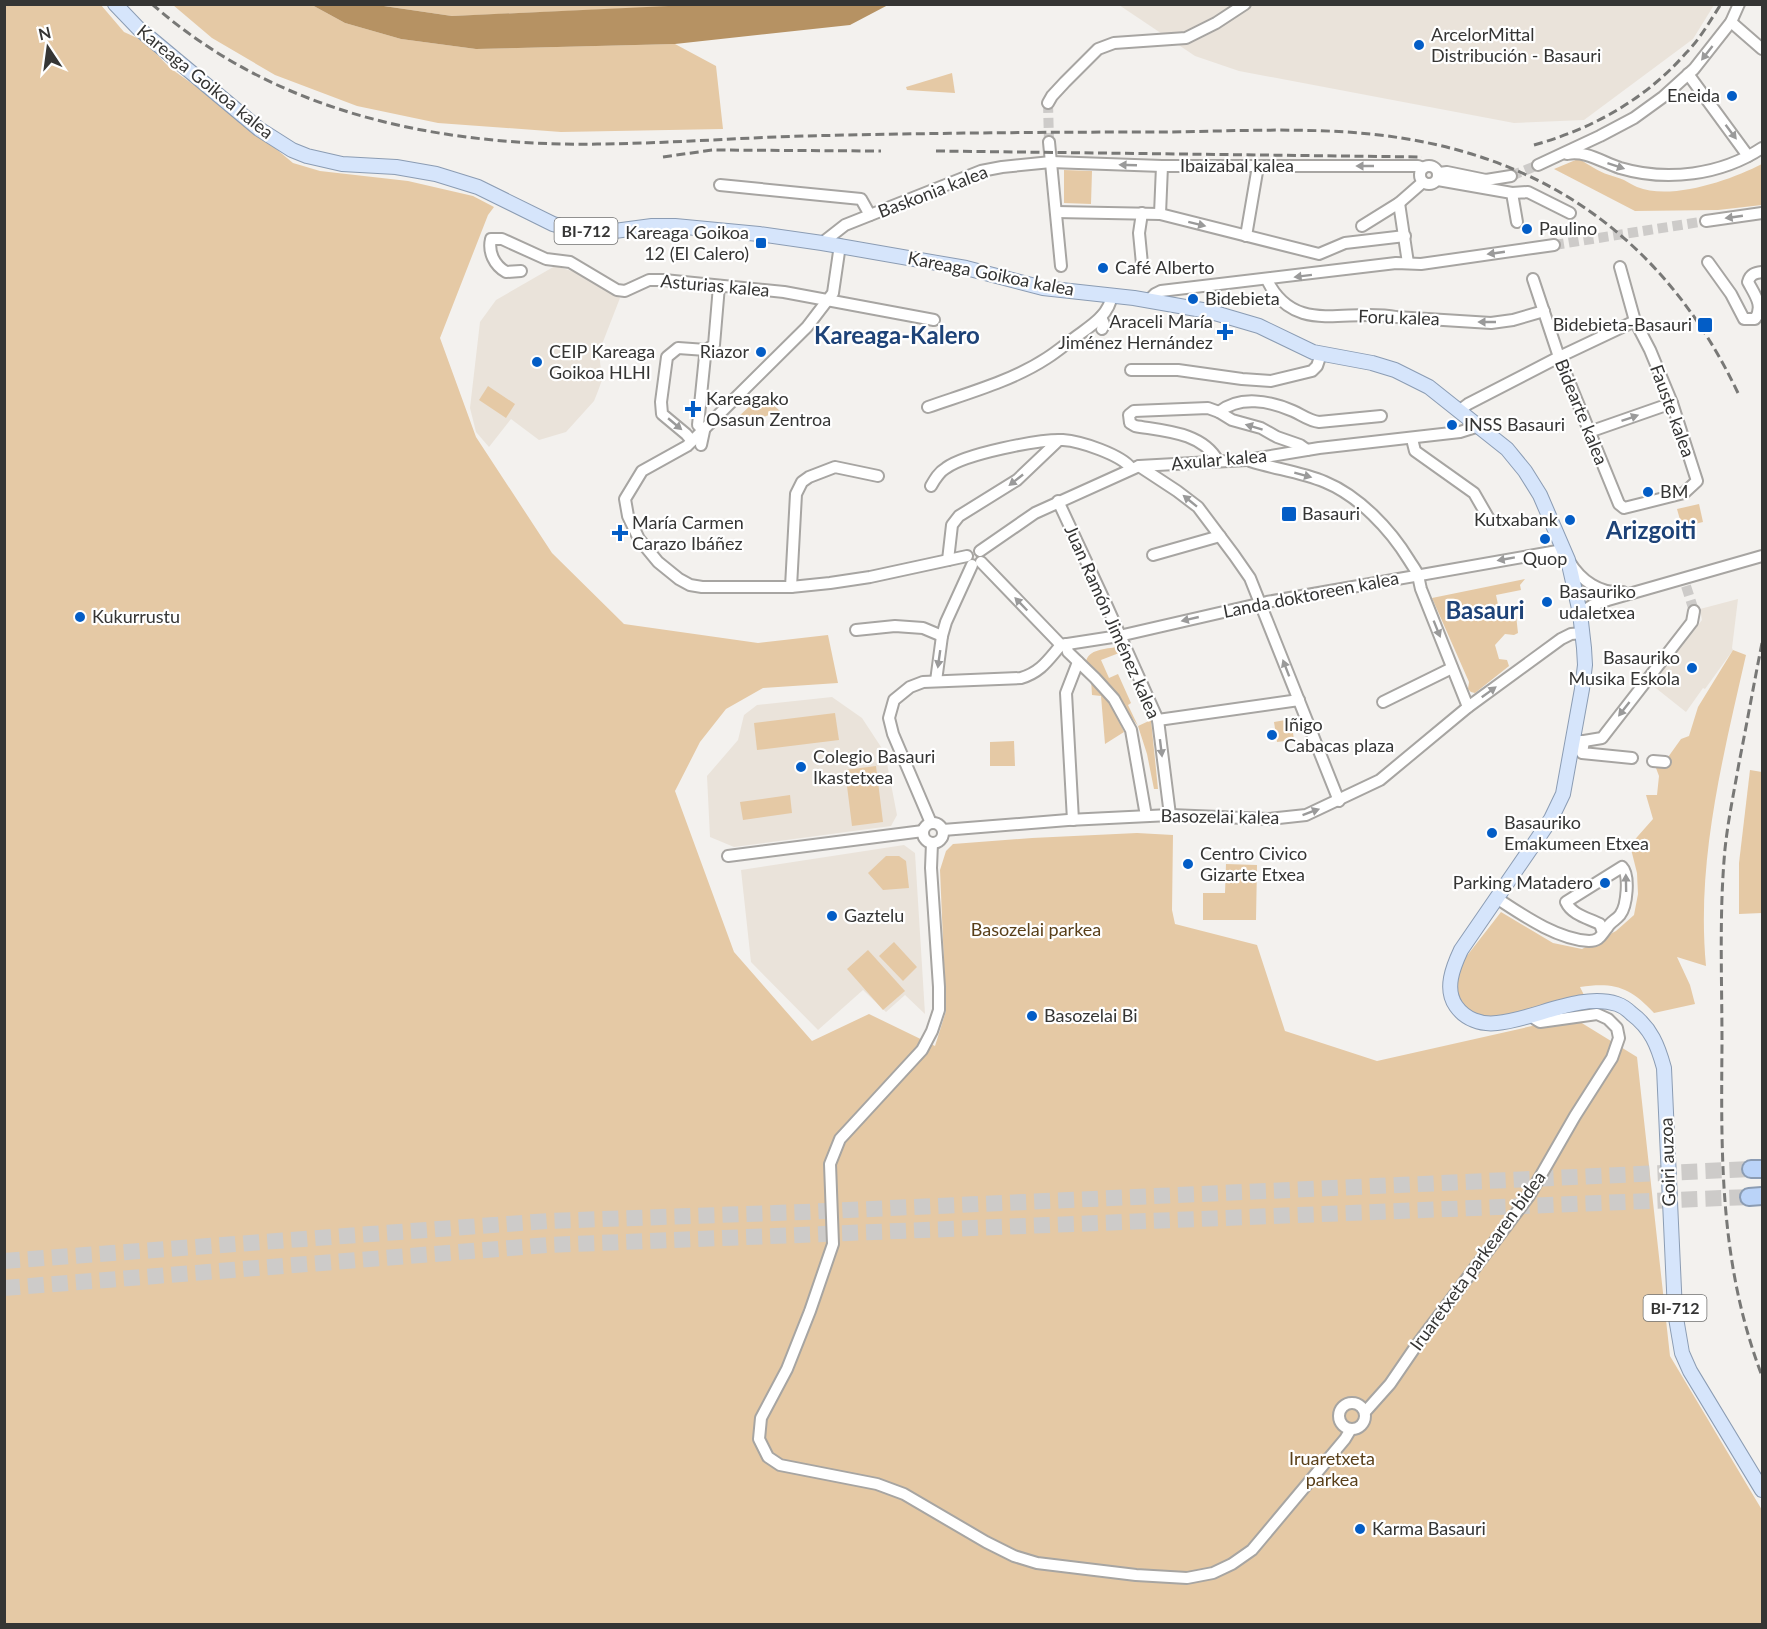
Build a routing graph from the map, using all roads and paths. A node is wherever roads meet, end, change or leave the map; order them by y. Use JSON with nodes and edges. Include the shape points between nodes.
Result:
{"nodes":[{"id":1,"x":115,"y":4,"type":"edge"},
{"id":2,"x":1245,"y":4,"type":"edge"},
{"id":3,"x":1739,"y":4,"type":"edge"},
{"id":4,"x":1731,"y":22,"type":"junction"},
{"id":5,"x":1762,"y":50,"type":"edge"},
{"id":6,"x":1688,"y":74,"type":"junction"},
{"id":7,"x":1048,"y":103,"type":"tunnel mouth"},
{"id":8,"x":1600,"y":136,"type":"junction"},
{"id":9,"x":1050,"y":141,"type":"tunnel mouth"},
{"id":10,"x":1762,"y":148,"type":"edge"},
{"id":11,"x":1560,"y":155,"type":"junction"},
{"id":12,"x":1748,"y":156,"type":"junction"},
{"id":13,"x":1595,"y":158,"type":"junction"},
{"id":14,"x":1051,"y":162,"type":"junction"},
{"id":15,"x":1538,"y":165,"type":"tunnel mouth"},
{"id":16,"x":1162,"y":166,"type":"junction"},
{"id":17,"x":1258,"y":166,"type":"junction"},
{"id":18,"x":1423,"y":168,"type":"junction"},
{"id":19,"x":1438,"y":176,"type":"junction"},
{"id":20,"x":1511,"y":176,"type":"tunnel mouth"},
{"id":21,"x":1423,"y":182,"type":"junction"},
{"id":22,"x":720,"y":185,"type":"dead end"},
{"id":23,"x":1512,"y":193,"type":"junction"},
{"id":24,"x":1399,"y":203,"type":"junction"},
{"id":25,"x":1056,"y":212,"type":"junction"},
{"id":26,"x":1142,"y":213,"type":"junction"},
{"id":27,"x":1570,"y":213,"type":"dead end"},
{"id":28,"x":1762,"y":213,"type":"edge"},
{"id":29,"x":1160,"y":214,"type":"junction"},
{"id":30,"x":870,"y":215,"type":"junction"},
{"id":31,"x":1706,"y":221,"type":"tunnel mouth"},
{"id":32,"x":1517,"y":222,"type":"dead end"},
{"id":33,"x":1362,"y":226,"type":"dead end"},
{"id":34,"x":1246,"y":236,"type":"junction"},
{"id":35,"x":1405,"y":236,"type":"junction"},
{"id":36,"x":822,"y":243,"type":"junction"},
{"id":37,"x":1554,"y":245,"type":"tunnel mouth"},
{"id":38,"x":840,"y":246,"type":"junction"},
{"id":39,"x":1708,"y":261,"type":"dead end"},
{"id":40,"x":1408,"y":263,"type":"junction"},
{"id":41,"x":1142,"y":264,"type":"dead end"},
{"id":42,"x":1061,"y":266,"type":"dead end"},
{"id":43,"x":1620,"y":267,"type":"dead end"},
{"id":44,"x":521,"y":271,"type":"dead end"},
{"id":45,"x":1762,"y":272,"type":"edge"},
{"id":46,"x":1533,"y":279,"type":"dead end"},
{"id":47,"x":1267,"y":280,"type":"junction"},
{"id":48,"x":719,"y":286,"type":"junction"},
{"id":49,"x":1112,"y":296,"type":"junction"},
{"id":50,"x":1149,"y":300,"type":"junction"},
{"id":51,"x":826,"y":301,"type":"junction"},
{"id":52,"x":1544,"y":311,"type":"junction"},
{"id":53,"x":1101,"y":317,"type":"junction"},
{"id":54,"x":934,"y":320,"type":"dead end"},
{"id":55,"x":1635,"y":321,"type":"junction"},
{"id":56,"x":1102,"y":329,"type":"dead end"},
{"id":57,"x":1321,"y":354,"type":"junction"},
{"id":58,"x":705,"y":356,"type":"dead end"},
{"id":59,"x":1559,"y":357,"type":"junction"},
{"id":60,"x":1131,"y":370,"type":"dead end"},
{"id":61,"x":1672,"y":403,"type":"junction"},
{"id":62,"x":928,"y":407,"type":"dead end"},
{"id":63,"x":1460,"y":410,"type":"junction"},
{"id":64,"x":1219,"y":412,"type":"junction"},
{"id":65,"x":1381,"y":416,"type":"dead end"},
{"id":66,"x":1479,"y":426,"type":"junction"},
{"id":67,"x":704,"y":431,"type":"junction"},
{"id":68,"x":1589,"y":432,"type":"junction"},
{"id":69,"x":1412,"y":439,"type":"junction"},
{"id":70,"x":1059,"y":440,"type":"junction"},
{"id":71,"x":697,"y":443,"type":"junction"},
{"id":72,"x":1307,"y":450,"type":"junction"},
{"id":73,"x":1247,"y":459,"type":"junction"},
{"id":74,"x":1218,"y":461,"type":"junction"},
{"id":75,"x":1135,"y":467,"type":"junction"},
{"id":76,"x":878,"y":477,"type":"dead end"},
{"id":77,"x":931,"y":486,"type":"dead end"},
{"id":78,"x":1058,"y":501,"type":"junction"},
{"id":79,"x":1624,"y":508,"type":"joint"},
{"id":80,"x":1489,"y":519,"type":"dead end"},
{"id":81,"x":1220,"y":536,"type":"junction"},
{"id":82,"x":1153,"y":555,"type":"dead end"},
{"id":83,"x":1566,"y":555,"type":"junction"},
{"id":84,"x":1762,"y":556,"type":"edge"},
{"id":85,"x":975,"y":559,"type":"junction"},
{"id":86,"x":948,"y":560,"type":"junction"},
{"id":87,"x":1418,"y":574,"type":"junction"},
{"id":88,"x":1588,"y":583,"type":"junction"},
{"id":89,"x":791,"y":587,"type":"junction"},
{"id":90,"x":1644,"y":590,"type":"junction"},
{"id":91,"x":1576,"y":593,"type":"junction"},
{"id":92,"x":1261,"y":603,"type":"junction"},
{"id":93,"x":1694,"y":611,"type":"dead end"},
{"id":94,"x":1580,"y":613,"type":"junction"},
{"id":95,"x":856,"y":630,"type":"dead end"},
{"id":96,"x":1583,"y":633,"type":"junction"},
{"id":97,"x":942,"y":636,"type":"junction"},
{"id":98,"x":1119,"y":636,"type":"junction"},
{"id":99,"x":1064,"y":644,"type":"junction"},
{"id":100,"x":1078,"y":662,"type":"junction"},
{"id":101,"x":1452,"y":668,"type":"junction"},
{"id":102,"x":936,"y":681,"type":"junction"},
{"id":103,"x":1299,"y":700,"type":"junction"},
{"id":104,"x":1383,"y":702,"type":"dead end"},
{"id":105,"x":1468,"y":707,"type":"junction"},
{"id":106,"x":1158,"y":720,"type":"junction"},
{"id":107,"x":1579,"y":741,"type":"junction"},
{"id":108,"x":1632,"y":758,"type":"dead end"},
{"id":109,"x":1340,"y":801,"type":"junction"},
{"id":110,"x":1170,"y":815,"type":"junction"},
{"id":111,"x":1146,"y":816,"type":"junction"},
{"id":112,"x":1073,"y":820,"type":"junction"},
{"id":113,"x":927,"y":827,"type":"junction"},
{"id":114,"x":943,"y":830,"type":"junction"},
{"id":115,"x":932,"y":843,"type":"junction"},
{"id":116,"x":728,"y":856,"type":"dead end"},
{"id":117,"x":1498,"y":899,"type":"junction"},
{"id":118,"x":1603,"y":933,"type":"junction"},
{"id":119,"x":1455,"y":1004,"type":"joint"},
{"id":120,"x":1534,"y":1014,"type":"junction"},
{"id":121,"x":1365,"y":1412,"type":"junction"},
{"id":122,"x":1351,"y":1429,"type":"junction"},
{"id":123,"x":1762,"y":1490,"type":"edge"}],
"edges":[{"from":1,"to":36,"type":"main road","name":"Kareaga Goikoa kalea","number":"BI-712","via":[[138,28],[259,129],[307,156],[342,164],[436,174],[478,187],[567,228],[607,232],[652,226],[700,227]]},
{"from":2,"to":7,"type":"street","via":[[1186,38],[1114,43],[1098,49]]},
{"from":3,"to":4,"type":"street"},
{"from":4,"to":5,"type":"street"},
{"from":4,"to":6,"type":"street","one_way":true},
{"from":6,"to":8,"type":"street","via":[[1634,118]]},
{"from":6,"to":12,"type":"street","one_way":true},
{"from":8,"to":11,"type":"street"},
{"from":8,"to":13,"type":"street","via":[[1594,148]]},
{"from":9,"to":14,"type":"street"},
{"from":10,"to":12,"type":"street"},
{"from":11,"to":13,"type":"street","via":[[1585,154]]},
{"from":11,"to":15,"type":"street"},
{"from":13,"to":12,"type":"street","one_way":true,"via":[[1633,172],[1663,176],[1697,173]]},
{"from":16,"to":14,"type":"street","name":"Ibaizabal kalea","one_way":true},
{"from":14,"to":25,"type":"street"},
{"from":14,"to":30,"type":"street","name":"Baskonia kalea","via":[[981,171]]},
{"from":16,"to":17,"type":"street","name":"Ibaizabal kalea"},
{"from":16,"to":29,"type":"street"},
{"from":18,"to":17,"type":"street","name":"Ibaizabal kalea","one_way":true},
{"from":17,"to":34,"type":"street"},
{"from":18,"to":19,"type":"street","via":[[1433,166]]},
{"from":18,"to":21,"type":"street"},
{"from":19,"to":20,"type":"street","via":[[1447,172],[1486,180]]},
{"from":19,"to":21,"type":"street","via":[[1431,184]]},
{"from":19,"to":23,"type":"street"},
{"from":21,"to":24,"type":"street"},
{"from":22,"to":30,"type":"street","via":[[861,199]]},
{"from":23,"to":27,"type":"street","via":[[1528,192]]},
{"from":23,"to":32,"type":"street"},
{"from":24,"to":33,"type":"street"},
{"from":24,"to":35,"type":"street"},
{"from":25,"to":26,"type":"street"},
{"from":25,"to":42,"type":"street"},
{"from":26,"to":29,"type":"street"},
{"from":26,"to":41,"type":"street"},
{"from":28,"to":31,"type":"street","one_way":true},
{"from":29,"to":34,"type":"street","one_way":true},
{"from":30,"to":36,"type":"street","name":"Baskonia kalea","via":[[845,225]]},
{"from":34,"to":35,"type":"street","via":[[1319,254],[1345,243]]},
{"from":35,"to":40,"type":"street"},
{"from":36,"to":38,"type":"main road","name":"Kareaga Goikoa kalea","number":"BI-712"},
{"from":37,"to":40,"type":"street","one_way":true},
{"from":38,"to":49,"type":"main road","name":"Kareaga Goikoa kalea","number":"BI-712","via":[[978,271],[1043,288]]},
{"from":38,"to":51,"type":"street","via":[[833,293]]},
{"from":39,"to":45,"type":"street","via":[[1744,319],[1755,319],[1759,313],[1760,306],[1748,282],[1753,274]]},
{"from":40,"to":47,"type":"street","one_way":true},
{"from":43,"to":55,"type":"street","name":"Fauste kalea"},
{"from":44,"to":48,"type":"street","name":"Asturias kalea","via":[[506,272],[498,266],[491,250],[492,239],[502,239],[546,259],[570,262],[616,290],[625,291],[649,280]]},
{"from":46,"to":52,"type":"street","name":"Bidearte kalea"},
{"from":47,"to":50,"type":"street","via":[[1161,291]]},
{"from":52,"to":47,"type":"street","name":"Foru kalea","one_way":true,"via":[[1491,323],[1384,315],[1307,315],[1284,304]]},
{"from":48,"to":51,"type":"street","name":"Asturias kalea","via":[[784,292]]},
{"from":48,"to":71,"type":"street","one_way":true,"via":[[714,345],[706,350],[678,348],[667,357],[662,414]]},
{"from":49,"to":50,"type":"main road","name":"Kareaga Goikoa kalea","number":"BI-712"},
{"from":49,"to":53,"type":"street"},
{"from":50,"to":57,"type":"main road","name":"Kareaga Goikoa kalea","number":"BI-712","via":[[1242,320]]},
{"from":51,"to":54,"type":"street","name":"Asturias kalea"},
{"from":51,"to":67,"type":"street","via":[[807,327]]},
{"from":52,"to":59,"type":"street","name":"Bidearte kalea"},
{"from":53,"to":56,"type":"street"},
{"from":53,"to":62,"type":"street","via":[[1024,371]]},
{"from":55,"to":59,"type":"street"},
{"from":55,"to":61,"type":"street","name":"Fauste kalea"},
{"from":57,"to":60,"type":"street","via":[[1312,371],[1271,381],[1178,370]]},
{"from":57,"to":63,"type":"main road","name":"Kareaga Goikoa kalea","number":"BI-712","via":[[1395,370],[1429,387]]},
{"from":58,"to":67,"type":"street","via":[[698,424]]},
{"from":59,"to":63,"type":"street"},
{"from":59,"to":68,"type":"street","name":"Bidearte kalea"},
{"from":68,"to":61,"type":"street","one_way":true},
{"from":61,"to":79,"type":"street","name":"Fauste kalea","via":[[1697,482],[1684,493]]},
{"from":63,"to":66,"type":"main road","name":"Kareaga Goikoa kalea","number":"BI-712"},
{"from":64,"to":65,"type":"street","via":[[1235,403],[1268,402],[1319,422]]},
{"from":72,"to":64,"type":"street","one_way":true},
{"from":64,"to":74,"type":"street","via":[[1208,408],[1134,411],[1129,415],[1135,426],[1179,433],[1199,442]]},
{"from":66,"to":69,"type":"street","name":"Axular kalea"},
{"from":66,"to":83,"type":"main road","name":"Kareaga Goikoa kalea","number":"BI-712","via":[[1526,471]]},
{"from":67,"to":71,"type":"street"},
{"from":68,"to":79,"type":"street","name":"Bidearte kalea"},
{"from":69,"to":72,"type":"street","name":"Axular kalea"},
{"from":69,"to":80,"type":"street","via":[[1415,451],[1474,494]]},
{"from":70,"to":75,"type":"street","via":[[1082,444]]},
{"from":70,"to":77,"type":"street","via":[[947,466]]},
{"from":70,"to":86,"type":"street","one_way":true,"via":[[1017,480],[959,516],[952,525]]},
{"from":71,"to":89,"type":"street","via":[[642,471],[632,486],[626,499],[628,516],[639,539],[658,562],[690,585]]},
{"from":72,"to":73,"type":"street","name":"Axular kalea"},
{"from":73,"to":74,"type":"street","name":"Axular kalea"},
{"from":73,"to":87,"type":"street","one_way":true,"via":[[1310,476],[1343,492],[1376,518]]},
{"from":74,"to":75,"type":"street","name":"Axular kalea"},
{"from":75,"to":78,"type":"street","name":"Axular kalea"},
{"from":81,"to":75,"type":"street","one_way":true,"via":[[1198,507]]},
{"from":76,"to":89,"type":"street","via":[[835,467],[801,483],[796,494]]},
{"from":78,"to":85,"type":"street","name":"Axular kalea","via":[[1035,513]]},
{"from":78,"to":98,"type":"street","name":"Juan Ramón Jiménez kalea"},
{"from":81,"to":82,"type":"street"},
{"from":81,"to":92,"type":"street","via":[[1250,578]]},
{"from":83,"to":87,"type":"street","name":"Landa doktoreen kalea","one_way":true},
{"from":83,"to":88,"type":"street"},
{"from":83,"to":91,"type":"main road","name":"Kareaga Goikoa kalea","number":"BI-712"},
{"from":84,"to":90,"type":"street","via":[[1685,583]]},
{"from":85,"to":86,"type":"street"},
{"from":85,"to":97,"type":"street"},
{"from":99,"to":85,"type":"street","one_way":true},
{"from":86,"to":89,"type":"street","via":[[870,578]]},
{"from":87,"to":92,"type":"street","name":"Landa doktoreen kalea"},
{"from":87,"to":101,"type":"street","one_way":true},
{"from":88,"to":90,"type":"street","via":[[1606,591]]},
{"from":88,"to":91,"type":"street"},
{"from":90,"to":94,"type":"street","via":[[1593,605]]},
{"from":91,"to":94,"type":"main road","name":"Kareaga Goikoa kalea","number":"BI-712"},
{"from":92,"to":98,"type":"street","name":"Landa doktoreen kalea","one_way":true},
{"from":103,"to":92,"type":"street","one_way":true},
{"from":93,"to":107,"type":"street","one_way":true,"via":[[1692,622],[1602,738]]},
{"from":94,"to":96,"type":"main road","name":"Kareaga Goikoa kalea","number":"BI-712"},
{"from":95,"to":97,"type":"street","via":[[895,626],[923,628]]},
{"from":105,"to":96,"type":"street","name":"Basozelai kalea","one_way":true,"via":[[1561,639]]},
{"from":96,"to":107,"type":"main road","name":"Kareaga Goikoa kalea","number":"BI-712","via":[[1585,665]]},
{"from":97,"to":102,"type":"street","one_way":true},
{"from":98,"to":99,"type":"street","name":"Landa doktoreen kalea"},
{"from":98,"to":106,"type":"street","name":"Juan Ramón Jiménez kalea"},
{"from":99,"to":100,"type":"street"},
{"from":99,"to":102,"type":"street","via":[[1039,670],[1021,678]]},
{"from":100,"to":111,"type":"street","via":[[1114,699],[1131,730]]},
{"from":100,"to":112,"type":"street","via":[[1066,693]]},
{"from":101,"to":104,"type":"street"},
{"from":101,"to":105,"type":"street"},
{"from":102,"to":113,"type":"street","via":[[910,687],[894,700],[890,718]]},
{"from":103,"to":106,"type":"street"},
{"from":103,"to":109,"type":"street"},
{"from":105,"to":109,"type":"street","name":"Basozelai kalea","via":[[1380,780]]},
{"from":106,"to":110,"type":"street","name":"Juan Ramón Jiménez kalea","one_way":true},
{"from":107,"to":108,"type":"street","via":[[1582,753]]},
{"from":107,"to":117,"type":"main road","name":"Kareaga Goikoa kalea","number":"BI-712","via":[[1554,813]]},
{"from":110,"to":109,"type":"street","name":"Basozelai kalea","one_way":true,"via":[[1269,819],[1306,815]]},
{"from":110,"to":111,"type":"street","name":"Basozelai kalea"},
{"from":111,"to":112,"type":"street","name":"Basozelai kalea"},
{"from":112,"to":114,"type":"street","name":"Basozelai kalea"},
{"from":113,"to":114,"type":"street","via":[[939,825]]},
{"from":113,"to":115,"type":"street","via":[[924,838]]},
{"from":113,"to":116,"type":"street"},
{"from":114,"to":115,"type":"street","via":[[941,840]]},
{"from":115,"to":122,"type":"street","via":[[939,1010],[922,1050],[840,1139],[830,1164],[833,1244],[787,1369],[761,1418],[759,1439],[768,1457],[780,1466],[877,1484],[904,1494],[986,1542],[1037,1563],[1187,1578],[1213,1573],[1252,1550]]},
{"from":117,"to":118,"type":"street","via":[[1545,928],[1565,935],[1592,941]]},
{"from":117,"to":119,"type":"main road","name":"Kareaga Goikoa kalea","number":"BI-712","via":[[1455,964],[1450,992]]},
{"from":118,"to":118,"type":"street","one_way":true,"via":[[1622,911],[1627,886],[1622,867],[1566,902],[1579,915],[1600,924]]},
{"from":119,"to":120,"type":"main road","name":"Goiri auzoa","number":"BI-712","via":[[1472,1020],[1496,1024]]},
{"from":120,"to":121,"type":"street","name":"Iruaretxeta parkearen bidea","via":[[1540,1022],[1597,1014],[1608,1019],[1617,1028],[1619,1038],[1612,1058],[1529,1196]]},
{"from":120,"to":123,"type":"main road","name":"Goiri auzoa","number":"BI-712","via":[[1587,1001],[1604,1001],[1620,1005],[1641,1021],[1655,1041],[1664,1068],[1677,1333],[1690,1371]]},
{"from":121,"to":122,"type":"street","via":[[1365,1421]]},
{"from":121,"to":122,"type":"street","via":[[1356,1404],[1344,1406],[1340,1418]]}]}
